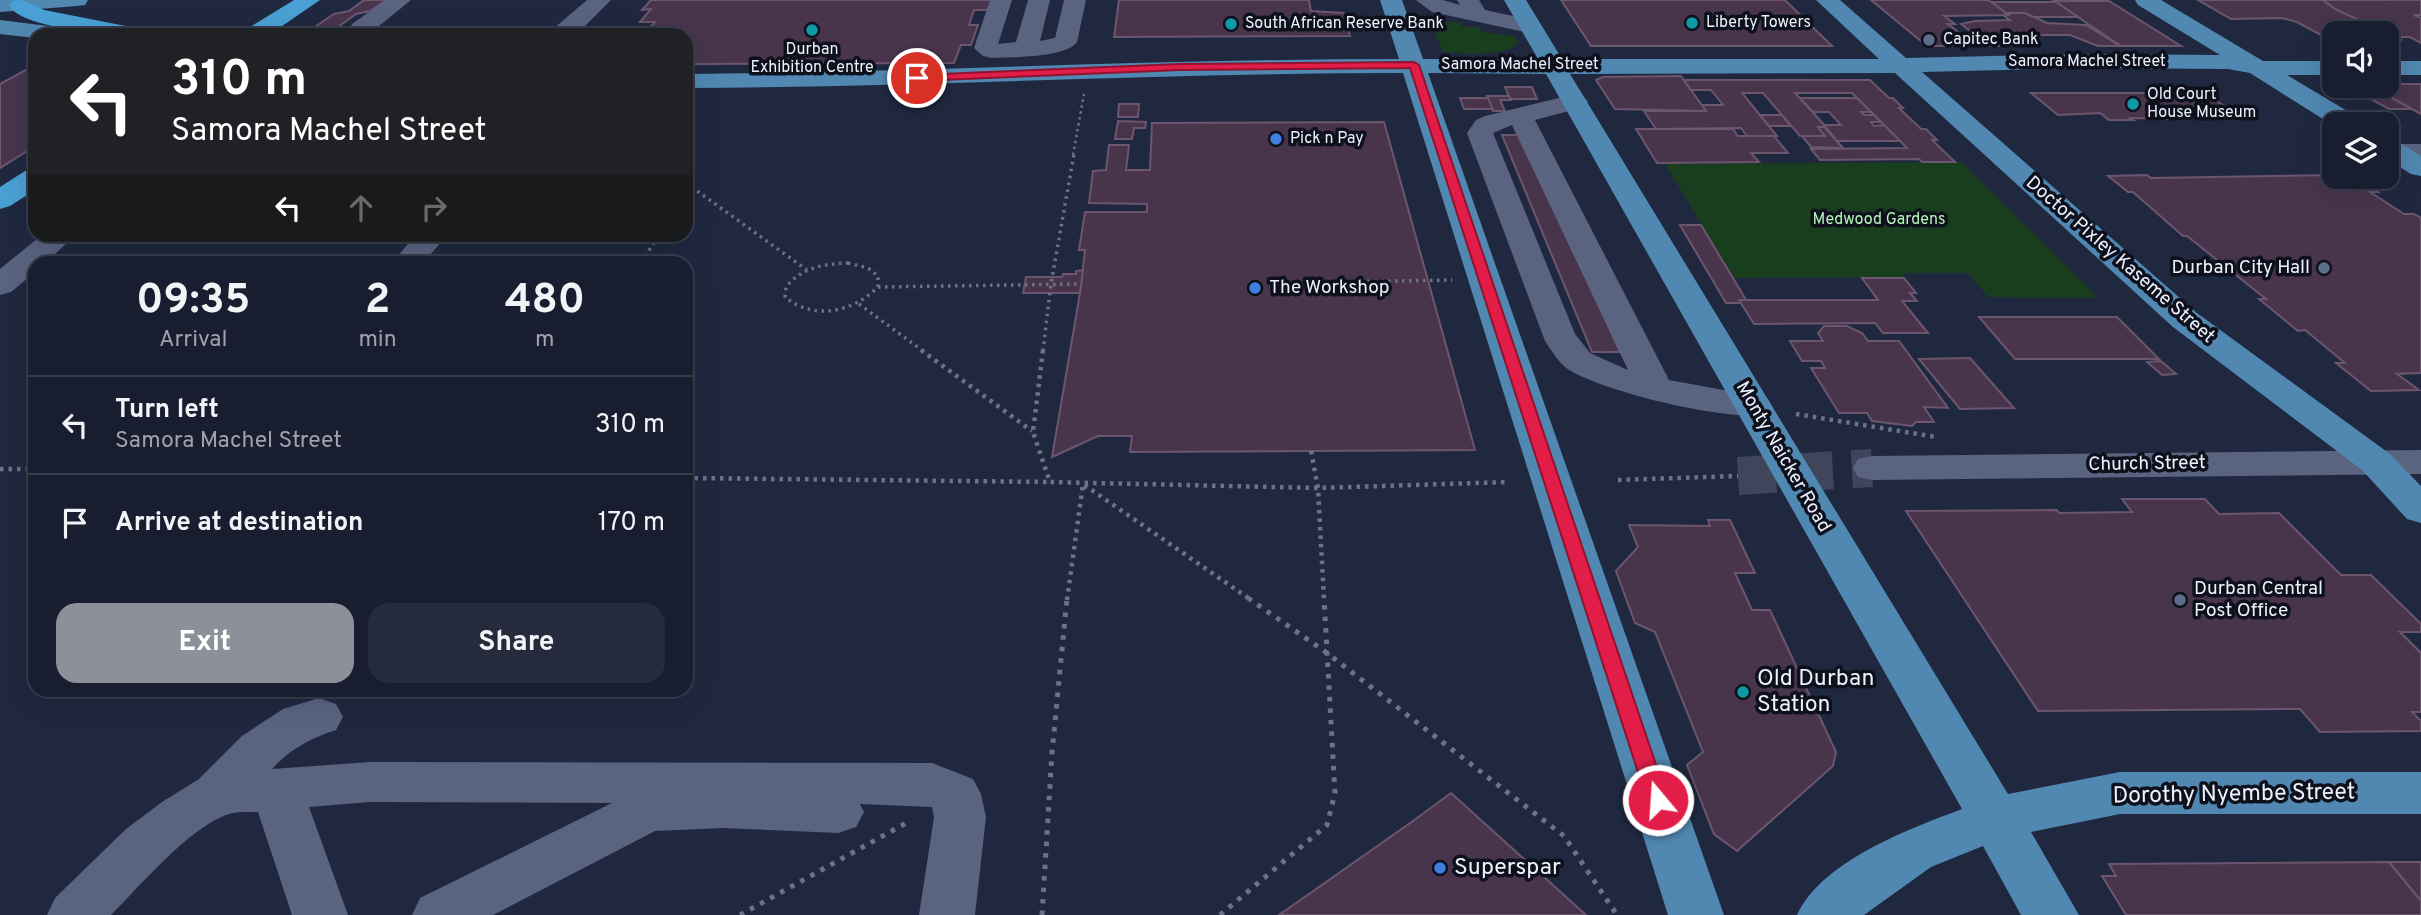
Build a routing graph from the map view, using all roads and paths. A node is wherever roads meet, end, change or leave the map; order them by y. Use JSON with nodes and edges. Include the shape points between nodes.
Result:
{"nodes":[{"id":1,"x":78,"y":0,"type":"edge"},
{"id":2,"x":309,"y":0,"type":"edge"},
{"id":3,"x":400,"y":0,"type":"edge"},
{"id":4,"x":600,"y":0,"type":"edge"},
{"id":5,"x":1001,"y":0,"type":"edge"},
{"id":6,"x":1039,"y":0,"type":"edge"},
{"id":7,"x":1075,"y":0,"type":"edge"},
{"id":8,"x":1391,"y":0,"type":"edge"},
{"id":9,"x":1426,"y":0,"type":"edge"},
{"id":10,"x":1515,"y":0,"type":"edge"},
{"id":11,"x":1827,"y":0,"type":"edge"},
{"id":12,"x":2146,"y":0,"type":"edge"},
{"id":13,"x":12,"y":7,"type":"edge"},
{"id":14,"x":1473,"y":7,"type":"edge"},
{"id":15,"x":1529,"y":26,"type":"junction"},
{"id":16,"x":0,"y":27,"type":"edge"},
{"id":17,"x":103,"y":28,"type":"edge"},
{"id":18,"x":264,"y":28,"type":"edge"},
{"id":19,"x":360,"y":28,"type":"edge"},
{"id":20,"x":570,"y":28,"type":"edge"},
{"id":21,"x":28,"y":30,"type":"edge"},
{"id":22,"x":1026,"y":49,"type":"junction"},
{"id":23,"x":2399,"y":56,"type":"edge"},
{"id":24,"x":2421,"y":56,"type":"edge"},
{"id":25,"x":2322,"y":57,"type":"edge"},
{"id":26,"x":2243,"y":62,"type":"junction"},
{"id":27,"x":1414,"y":65,"type":"junction"},
{"id":28,"x":1553,"y":65,"type":"junction"},
{"id":29,"x":1899,"y":65,"type":"junction"},
{"id":30,"x":2322,"y":67,"type":"edge"},
{"id":31,"x":2399,"y":68,"type":"edge"},
{"id":32,"x":2421,"y":68,"type":"edge"},
{"id":33,"x":1087,"y":71,"type":"junction"},
{"id":34,"x":693,"y":81,"type":"edge"},
{"id":35,"x":1575,"y":102,"type":"junction"},
{"id":36,"x":2329,"y":112,"type":"edge"},
{"id":37,"x":1520,"y":115,"type":"junction"},
{"id":38,"x":2401,"y":150,"type":"edge"},
{"id":39,"x":2421,"y":168,"type":"edge"},
{"id":40,"x":28,"y":182,"type":"edge"},
{"id":41,"x":693,"y":189,"type":"edge"},
{"id":42,"x":0,"y":200,"type":"edge"},
{"id":43,"x":52,"y":242,"type":"edge"},
{"id":44,"x":426,"y":242,"type":"edge"},
{"id":45,"x":35,"y":256,"type":"edge"},
{"id":46,"x":413,"y":256,"type":"edge"},
{"id":47,"x":28,"y":262,"type":"edge"},
{"id":48,"x":807,"y":270,"type":"junction"},
{"id":49,"x":1485,"y":279,"type":"junction"},
{"id":50,"x":1283,"y":283,"type":"dead end"},
{"id":51,"x":1051,"y":284,"type":"junction"},
{"id":52,"x":1081,"y":284,"type":"dead end"},
{"id":53,"x":0,"y":285,"type":"edge"},
{"id":54,"x":878,"y":287,"type":"junction"},
{"id":55,"x":858,"y":303,"type":"junction"},
{"id":56,"x":1654,"y":387,"type":"junction"},
{"id":57,"x":1758,"y":413,"type":"junction"},
{"id":58,"x":1033,"y":432,"type":"junction"},
{"id":59,"x":1311,"y":451,"type":"dead end"},
{"id":60,"x":2376,"y":462,"type":"junction"},
{"id":61,"x":2421,"y":462,"type":"edge"},
{"id":62,"x":0,"y":468,"type":"edge"},
{"id":63,"x":1872,"y":468,"type":"tunnel mouth"},
{"id":64,"x":28,"y":469,"type":"edge"},
{"id":65,"x":1738,"y":476,"type":"tunnel mouth"},
{"id":66,"x":693,"y":478,"type":"edge"},
{"id":67,"x":1618,"y":480,"type":"dead end"},
{"id":68,"x":1050,"y":482,"type":"junction"},
{"id":69,"x":1508,"y":482,"type":"dead end"},
{"id":70,"x":1083,"y":484,"type":"junction"},
{"id":71,"x":1318,"y":488,"type":"junction"},
{"id":72,"x":2421,"y":510,"type":"edge"},
{"id":73,"x":1327,"y":653,"type":"junction"},
{"id":74,"x":319,"y":717,"type":"dead end"},
{"id":75,"x":276,"y":789,"type":"junction"},
{"id":76,"x":2421,"y":793,"type":"edge"},
{"id":77,"x":217,"y":794,"type":"junction"},
{"id":78,"x":955,"y":794,"type":"junction"},
{"id":79,"x":838,"y":812,"type":"dead end"},
{"id":80,"x":1996,"y":818,"type":"junction"},
{"id":81,"x":92,"y":904,"type":"edge"},
{"id":82,"x":320,"y":915,"type":"edge"},
{"id":83,"x":440,"y":915,"type":"edge"},
{"id":84,"x":740,"y":915,"type":"edge"},
{"id":85,"x":947,"y":915,"type":"edge"},
{"id":86,"x":1042,"y":915,"type":"edge"},
{"id":87,"x":1220,"y":915,"type":"edge"},
{"id":88,"x":1617,"y":915,"type":"edge"},
{"id":89,"x":1696,"y":915,"type":"edge"},
{"id":90,"x":1825,"y":915,"type":"edge"},
{"id":91,"x":2051,"y":915,"type":"edge"}],
"edges":[{"from":1,"to":13,"type":"main road"},
{"from":2,"to":18,"type":"highway"},
{"from":3,"to":19,"type":"street"},
{"from":4,"to":20,"type":"street"},
{"from":5,"to":22,"type":"street","via":[[986,48]]},
{"from":6,"to":22,"type":"street"},
{"from":7,"to":22,"type":"street","via":[[1066,42]]},
{"from":8,"to":27,"type":"main road"},
{"from":9,"to":14,"type":"street","via":[[1440,7]]},
{"from":10,"to":15,"type":"main road","name":"Monty Naicker Road"},
{"from":11,"to":29,"type":"main road","name":"Doctor Pixley Kaseme Street"},
{"from":12,"to":26,"type":"main road"},
{"from":13,"to":17,"type":"highway"},
{"from":14,"to":15,"type":"street"},
{"from":15,"to":28,"type":"main road","name":"Monty Naicker Road"},
{"from":16,"to":21,"type":"main road"},
{"from":23,"to":24,"type":"main road"},
{"from":25,"to":26,"type":"main road","name":"Samora Machel Street"},
{"from":26,"to":29,"type":"main road","name":"Samora Machel Street"},
{"from":26,"to":30,"type":"main road","name":"Samora Machel Street"},
{"from":26,"to":36,"type":"main road"},
{"from":27,"to":28,"type":"main road","name":"Samora Machel Street"},
{"from":27,"to":33,"type":"main road","name":"Samora Machel Street"},
{"from":27,"to":49,"type":"main road"},
{"from":28,"to":29,"type":"main road","name":"Samora Machel Street"},
{"from":28,"to":35,"type":"main road","name":"Monty Naicker Road"},
{"from":29,"to":60,"type":"main road","name":"Doctor Pixley Kaseme Street","via":[[2185,320]]},
{"from":31,"to":32,"type":"main road"},
{"from":33,"to":34,"type":"main road","name":"Samora Machel Street"},
{"from":33,"to":51,"type":"path"},
{"from":35,"to":37,"type":"street"},
{"from":35,"to":57,"type":"main road","name":"Monty Naicker Road"},
{"from":37,"to":56,"type":"street"},
{"from":37,"to":56,"type":"street","via":[[1485,126],[1481,139],[1558,334],[1578,360],[1598,371]]},
{"from":38,"to":39,"type":"main road"},
{"from":40,"to":42,"type":"highway"},
{"from":41,"to":48,"type":"path"},
{"from":43,"to":45,"type":"street"},
{"from":44,"to":46,"type":"street"},
{"from":47,"to":53,"type":"street"},
{"from":48,"to":54,"type":"path","via":[[833,263],[860,265],[874,271]]},
{"from":48,"to":55,"type":"path","via":[[786,286],[785,297],[790,302],[814,310]]},
{"from":49,"to":50,"type":"path"},
{"from":49,"to":89,"type":"main road"},
{"from":51,"to":52,"type":"path"},
{"from":51,"to":54,"type":"path"},
{"from":51,"to":58,"type":"path"},
{"from":54,"to":55,"type":"path"},
{"from":55,"to":58,"type":"path"},
{"from":56,"to":57,"type":"street"},
{"from":57,"to":80,"type":"main road","name":"Monty Naicker Road"},
{"from":58,"to":68,"type":"path"},
{"from":59,"to":71,"type":"path"},
{"from":60,"to":61,"type":"street","name":"Church Street"},
{"from":60,"to":63,"type":"street","name":"Church Street"},
{"from":60,"to":72,"type":"main road","name":"Doctor Pixley Kaseme Street"},
{"from":62,"to":64,"type":"path"},
{"from":65,"to":67,"type":"path"},
{"from":66,"to":68,"type":"path"},
{"from":68,"to":70,"type":"path"},
{"from":69,"to":71,"type":"path"},
{"from":70,"to":71,"type":"path"},
{"from":70,"to":73,"type":"path"},
{"from":70,"to":86,"type":"path","via":[[1068,578]]},
{"from":71,"to":73,"type":"path"},
{"from":73,"to":87,"type":"path","via":[[1335,793],[1327,825]]},
{"from":73,"to":88,"type":"path","via":[[1564,836]]},
{"from":74,"to":77,"type":"street","via":[[279,734]]},
{"from":75,"to":77,"type":"street"},
{"from":75,"to":78,"type":"street","via":[[370,782],[795,783],[932,785]]},
{"from":75,"to":82,"type":"street"},
{"from":76,"to":80,"type":"main road","name":"Dorothy Nyembe Street","via":[[2119,793]]},
{"from":77,"to":81,"type":"street","via":[[145,845]]},
{"from":78,"to":84,"type":"path"},
{"from":78,"to":85,"type":"street","via":[[960,817]]},
{"from":79,"to":83,"type":"street","via":[[723,807],[648,810]]},
{"from":80,"to":90,"type":"main road","name":"Dorothy Nyembe Street","via":[[1912,851],[1853,890]]},
{"from":80,"to":91,"type":"main road","name":"Monty Naicker Road"}]}
